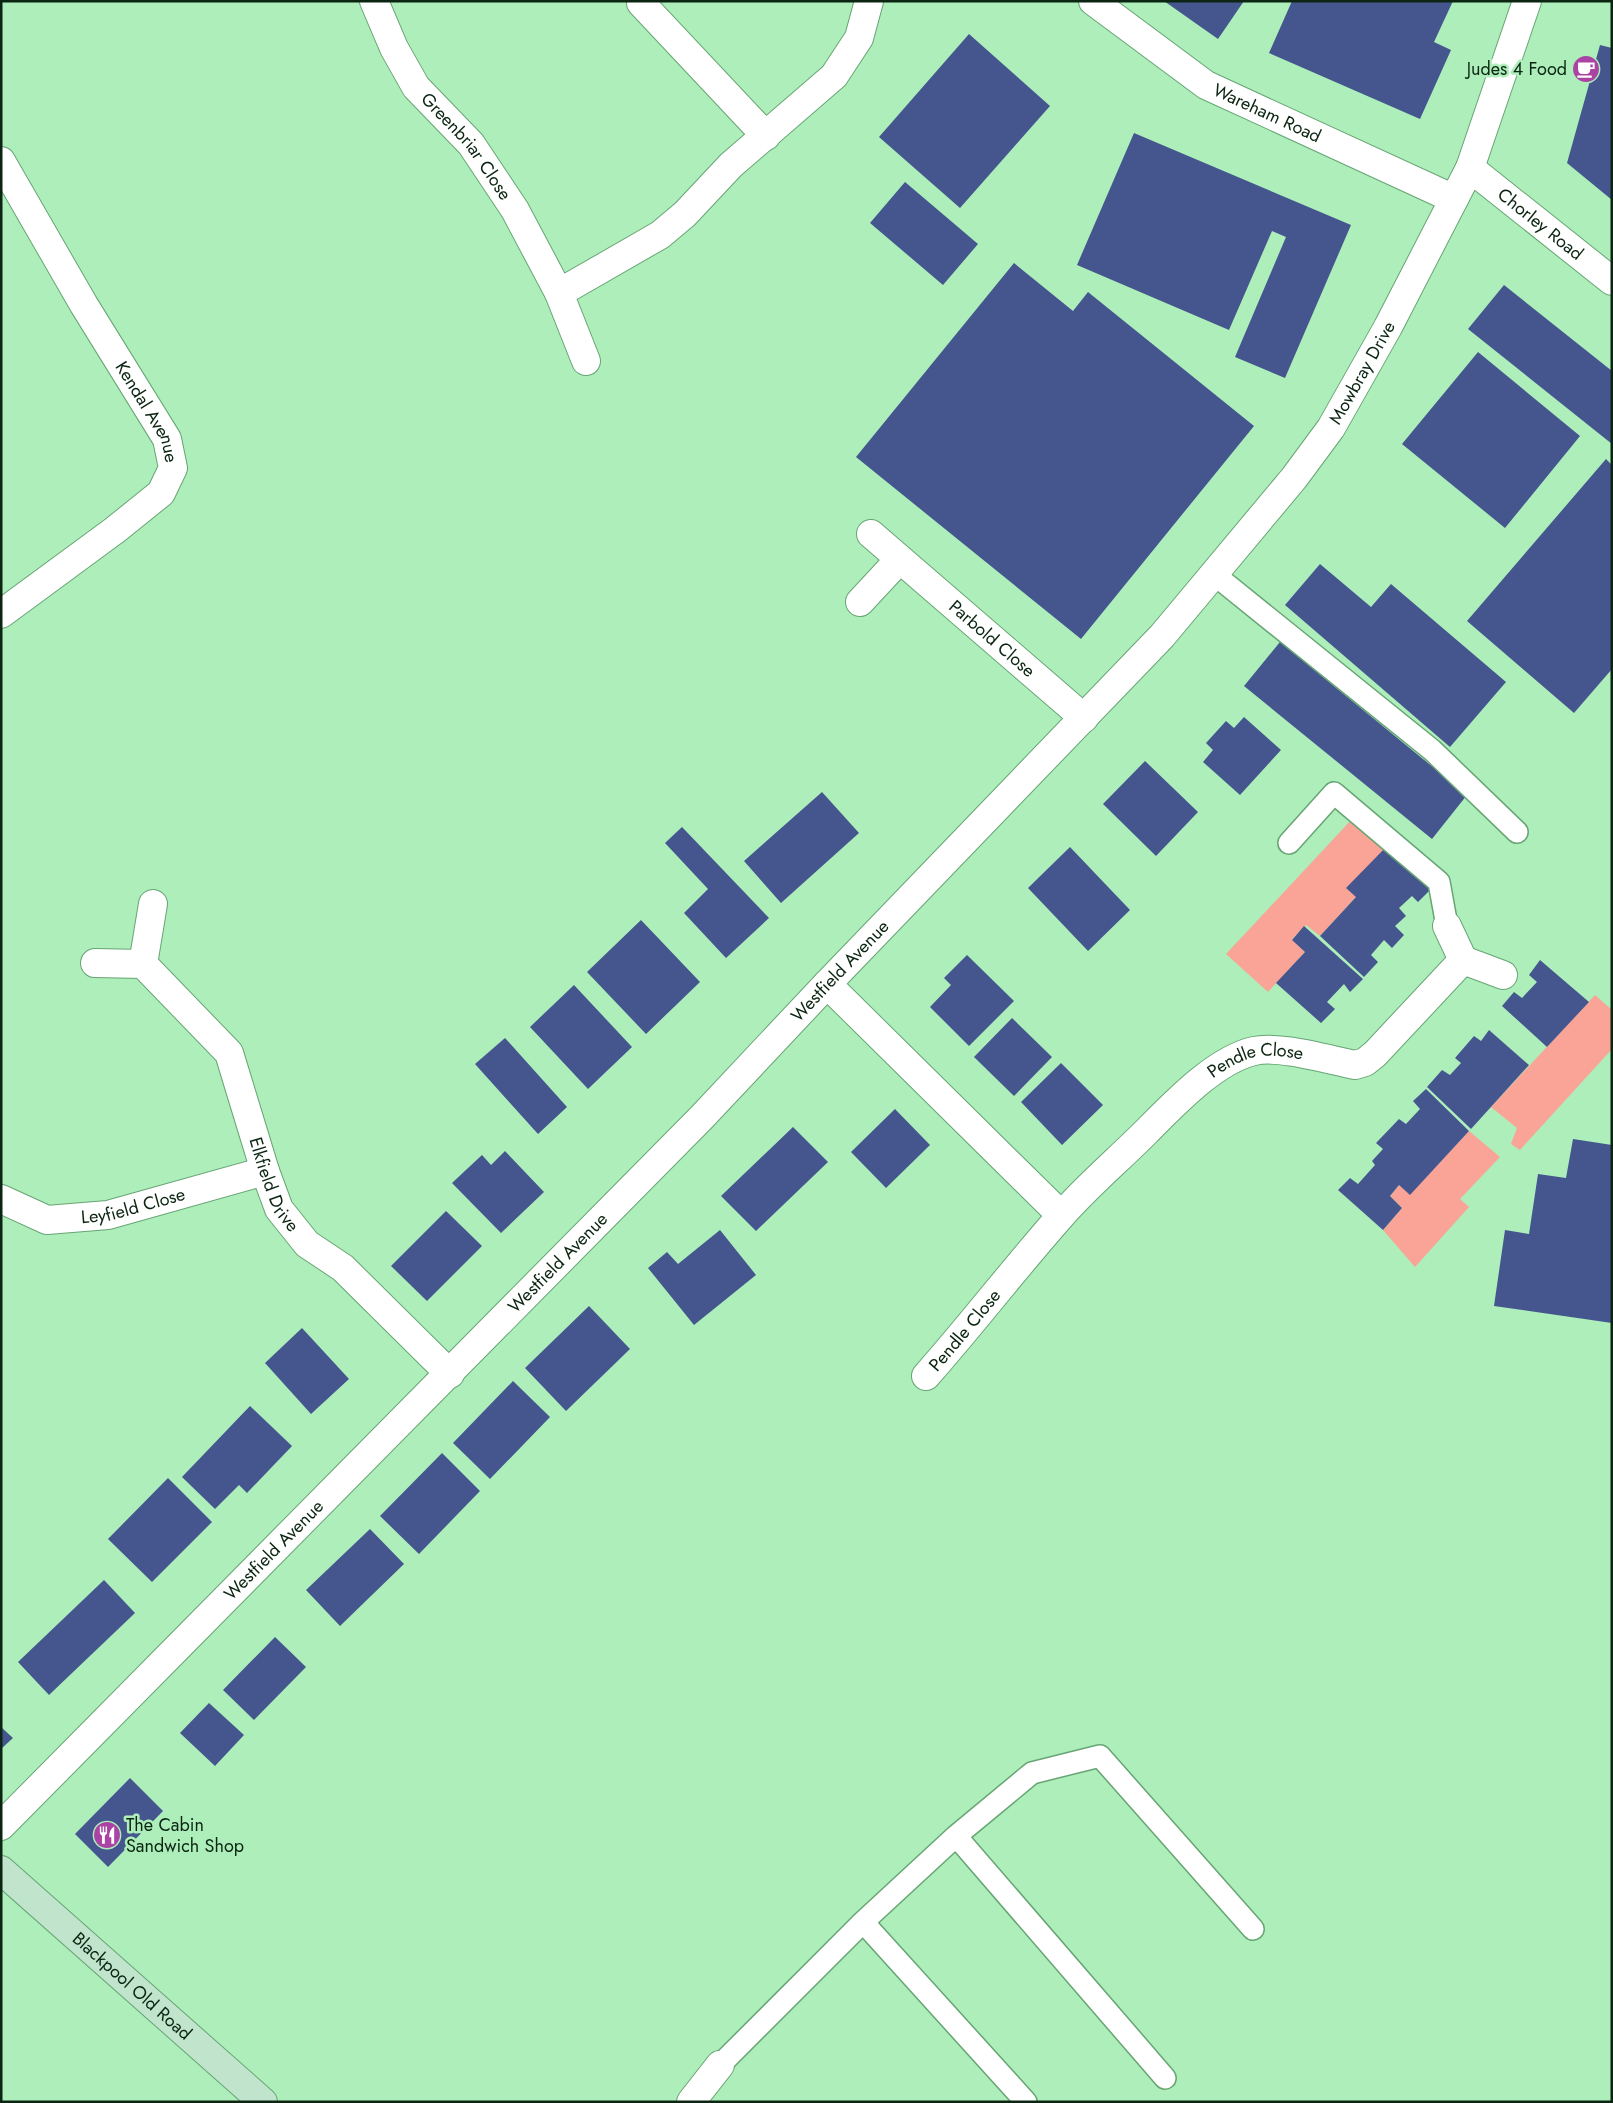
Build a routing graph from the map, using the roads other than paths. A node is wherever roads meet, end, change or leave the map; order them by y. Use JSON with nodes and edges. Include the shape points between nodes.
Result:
{"nodes":[{"id":1,"x":374,"y":1,"type":"edge"},
{"id":2,"x":869,"y":1,"type":"edge"},
{"id":3,"x":1093,"y":1,"type":"edge"},
{"id":4,"x":1528,"y":1,"type":"edge"},
{"id":5,"x":640,"y":3,"type":"dead end"},
{"id":6,"x":766,"y":136,"type":"junction"},
{"id":7,"x":1,"y":161,"type":"edge"},
{"id":8,"x":1470,"y":168,"type":"junction"},
{"id":9,"x":1454,"y":200,"type":"junction"},
{"id":10,"x":1612,"y":281,"type":"edge"},
{"id":11,"x":559,"y":293,"type":"junction"},
{"id":12,"x":586,"y":361,"type":"dead end"},
{"id":13,"x":871,"y":534,"type":"dead end"},
{"id":14,"x":899,"y":560,"type":"junction"},
{"id":15,"x":1215,"y":575,"type":"junction"},
{"id":16,"x":860,"y":602,"type":"dead end"},
{"id":17,"x":1,"y":614,"type":"edge"},
{"id":18,"x":1109,"y":692,"type":"joint"},
{"id":19,"x":1084,"y":718,"type":"junction"},
{"id":20,"x":1517,"y":832,"type":"dead end"},
{"id":21,"x":1289,"y":843,"type":"dead end"},
{"id":22,"x":153,"y":904,"type":"dead end"},
{"id":23,"x":1447,"y":926,"type":"joint"},
{"id":24,"x":1463,"y":960,"type":"junction"},
{"id":25,"x":95,"y":963,"type":"dead end"},
{"id":26,"x":143,"y":964,"type":"junction"},
{"id":27,"x":1503,"y":975,"type":"dead end"},
{"id":28,"x":827,"y":984,"type":"junction"},
{"id":29,"x":265,"y":1171,"type":"junction"},
{"id":30,"x":1,"y":1199,"type":"edge"},
{"id":31,"x":1061,"y":1215,"type":"junction"},
{"id":32,"x":450,"y":1374,"type":"junction"},
{"id":33,"x":926,"y":1376,"type":"dead end"},
{"id":34,"x":1,"y":1826,"type":"edge"},
{"id":35,"x":956,"y":1836,"type":"junction"},
{"id":36,"x":1,"y":1870,"type":"edge"},
{"id":37,"x":863,"y":1922,"type":"junction"},
{"id":38,"x":1253,"y":1929,"type":"dead end"},
{"id":39,"x":720,"y":2065,"type":"joint"},
{"id":40,"x":1165,"y":2078,"type":"dead end"},
{"id":41,"x":263,"y":2102,"type":"edge"},
{"id":42,"x":692,"y":2102,"type":"edge"},
{"id":43,"x":1026,"y":2102,"type":"edge"}],
"edges":[{"from":1,"to":11,"type":"street","name":"Greenbriar Close","via":[[394,48],[416,87],[471,144],[514,210]]},
{"from":2,"to":6,"type":"street","via":[[859,38],[834,76]]},
{"from":3,"to":9,"type":"street","name":"Wareham Road","via":[[1206,85]]},
{"from":4,"to":8,"type":"street","name":"Mowbray Drive"},
{"from":5,"to":6,"type":"street"},
{"from":6,"to":11,"type":"street","via":[[660,235]]},
{"from":7,"to":17,"type":"street","name":"Kendal Avenue","via":[[84,305],[167,439],[173,468],[162,493]]},
{"from":8,"to":9,"type":"street","name":"Mowbray Drive"},
{"from":8,"to":10,"type":"street","name":"Chorley Road"},
{"from":9,"to":15,"type":"street","name":"Mowbray Drive","via":[[1388,327],[1330,428]]},
{"from":11,"to":12,"type":"street","name":"Greenbriar Close"},
{"from":13,"to":14,"type":"street","name":"Parbold Close"},
{"from":14,"to":16,"type":"street"},
{"from":14,"to":19,"type":"street","name":"Parbold Close"},
{"from":15,"to":18,"type":"street","name":"Mowbray Drive"},
{"from":15,"to":20,"type":"lane","via":[[1432,750]]},
{"from":18,"to":19,"type":"street","name":"Westfield Avenue"},
{"from":19,"to":28,"type":"street","name":"Westfield Avenue"},
{"from":21,"to":23,"type":"lane","via":[[1334,793],[1439,882]]},
{"from":22,"to":26,"type":"street"},
{"from":23,"to":24,"type":"street"},
{"from":24,"to":27,"type":"street"},
{"from":24,"to":31,"type":"street","name":"Pendle Close","via":[[1365,1062],[1355,1065],[1280,1050],[1256,1050],[1235,1058],[1166,1112]]},
{"from":25,"to":26,"type":"street"},
{"from":26,"to":29,"type":"street","name":"Elkfield Drive","via":[[229,1053]]},
{"from":28,"to":31,"type":"street"},
{"from":28,"to":32,"type":"street","name":"Westfield Avenue","via":[[702,1117]]},
{"from":29,"to":30,"type":"street","name":"Leyfield Close","via":[[108,1214],[47,1220]]},
{"from":29,"to":32,"type":"street","name":"Elkfield Drive","via":[[279,1209],[307,1244],[343,1268]]},
{"from":31,"to":33,"type":"street","name":"Pendle Close"},
{"from":32,"to":34,"type":"street","name":"Westfield Avenue"},
{"from":35,"to":37,"type":"lane"},
{"from":35,"to":38,"type":"lane","via":[[1032,1773],[1100,1756]]},
{"from":35,"to":40,"type":"lane"},
{"from":36,"to":41,"type":"main road","name":"Blackpool Old Road"},
{"from":37,"to":39,"type":"lane"},
{"from":37,"to":43,"type":"lane"},
{"from":39,"to":42,"type":"street"}]}
